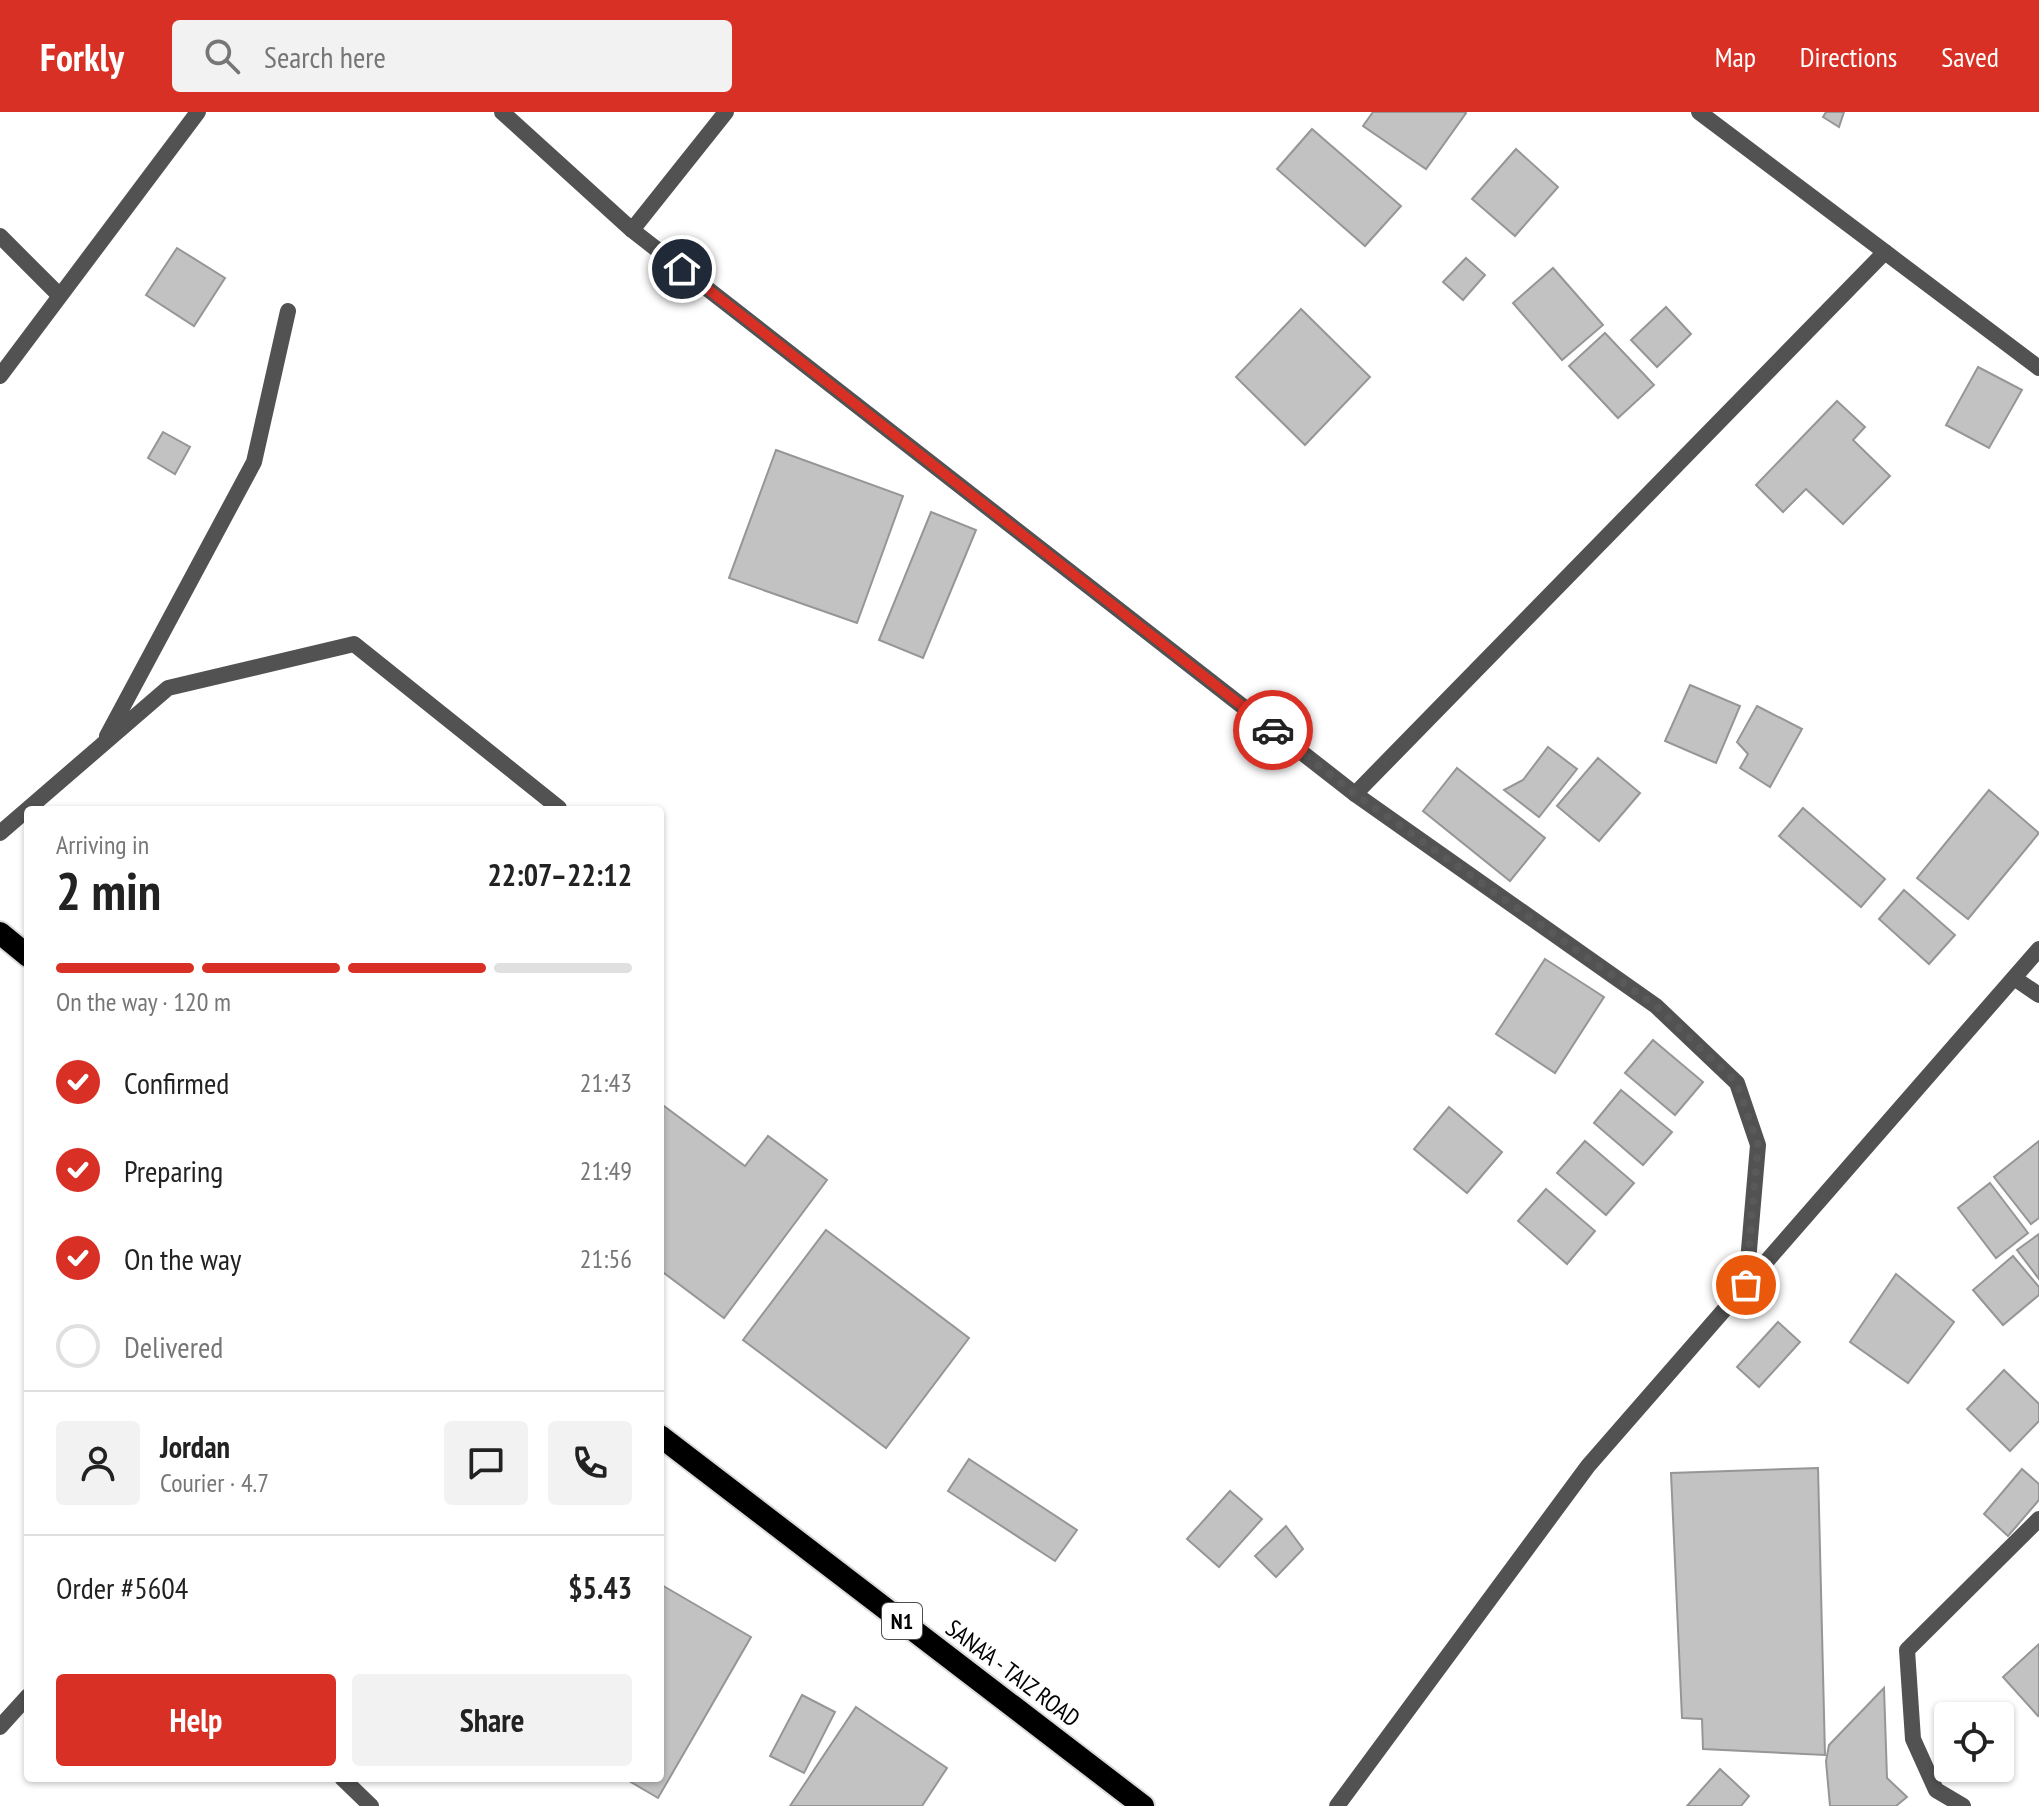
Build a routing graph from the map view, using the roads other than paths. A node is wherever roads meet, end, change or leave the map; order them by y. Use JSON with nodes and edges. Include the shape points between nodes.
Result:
{"nodes":[{"id":1,"x":198,"y":112,"type":"edge"},
{"id":2,"x":502,"y":112,"type":"edge"},
{"id":3,"x":726,"y":112,"type":"edge"},
{"id":4,"x":1699,"y":112,"type":"edge"},
{"id":5,"x":632,"y":230,"type":"junction"},
{"id":6,"x":0,"y":236,"type":"edge"},
{"id":7,"x":1885,"y":252,"type":"junction"},
{"id":8,"x":59,"y":295,"type":"junction"},
{"id":9,"x":288,"y":311,"type":"dead end"},
{"id":10,"x":2039,"y":368,"type":"edge"},
{"id":11,"x":0,"y":376,"type":"edge"},
{"id":12,"x":103,"y":745,"type":"junction"},
{"id":13,"x":1355,"y":794,"type":"junction"},
{"id":14,"x":32,"y":806,"type":"edge"},
{"id":15,"x":556,"y":806,"type":"edge"},
{"id":16,"x":24,"y":812,"type":"edge"},
{"id":17,"x":0,"y":833,"type":"edge"},
{"id":18,"x":0,"y":933,"type":"edge"},
{"id":19,"x":2039,"y":949,"type":"edge"},
{"id":20,"x":24,"y":953,"type":"edge"},
{"id":21,"x":2014,"y":978,"type":"junction"},
{"id":22,"x":2039,"y":995,"type":"edge"},
{"id":23,"x":1746,"y":1285,"type":"junction"},
{"id":24,"x":664,"y":1439,"type":"edge"},
{"id":25,"x":2039,"y":1519,"type":"edge"},
{"id":26,"x":24,"y":1700,"type":"edge"},
{"id":27,"x":0,"y":1727,"type":"edge"},
{"id":28,"x":346,"y":1782,"type":"edge"},
{"id":29,"x":371,"y":1806,"type":"edge"},
{"id":30,"x":1143,"y":1806,"type":"edge"},
{"id":31,"x":1337,"y":1806,"type":"edge"},
{"id":32,"x":1963,"y":1806,"type":"edge"}],
"edges":[{"from":1,"to":8,"type":"street"},
{"from":2,"to":5,"type":"street"},
{"from":3,"to":5,"type":"street"},
{"from":4,"to":7,"type":"street"},
{"from":5,"to":13,"type":"street"},
{"from":6,"to":8,"type":"street"},
{"from":7,"to":10,"type":"street"},
{"from":7,"to":13,"type":"street"},
{"from":8,"to":11,"type":"street"},
{"from":9,"to":12,"type":"street","via":[[254,462]]},
{"from":12,"to":14,"type":"street"},
{"from":12,"to":15,"type":"street","via":[[168,688],[354,644]]},
{"from":13,"to":23,"type":"street","via":[[1656,1006],[1737,1083],[1758,1145]]},
{"from":16,"to":17,"type":"street"},
{"from":18,"to":20,"type":"highway"},
{"from":19,"to":21,"type":"street"},
{"from":21,"to":22,"type":"street"},
{"from":21,"to":23,"type":"street"},
{"from":23,"to":31,"type":"street","via":[[1588,1466]]},
{"from":24,"to":30,"type":"highway","name":"SANA'A - TAIZ ROAD","number":"N1"},
{"from":25,"to":32,"type":"street","via":[[1907,1650],[1913,1739],[1936,1790]]},
{"from":26,"to":27,"type":"street"},
{"from":28,"to":29,"type":"street"}]}
